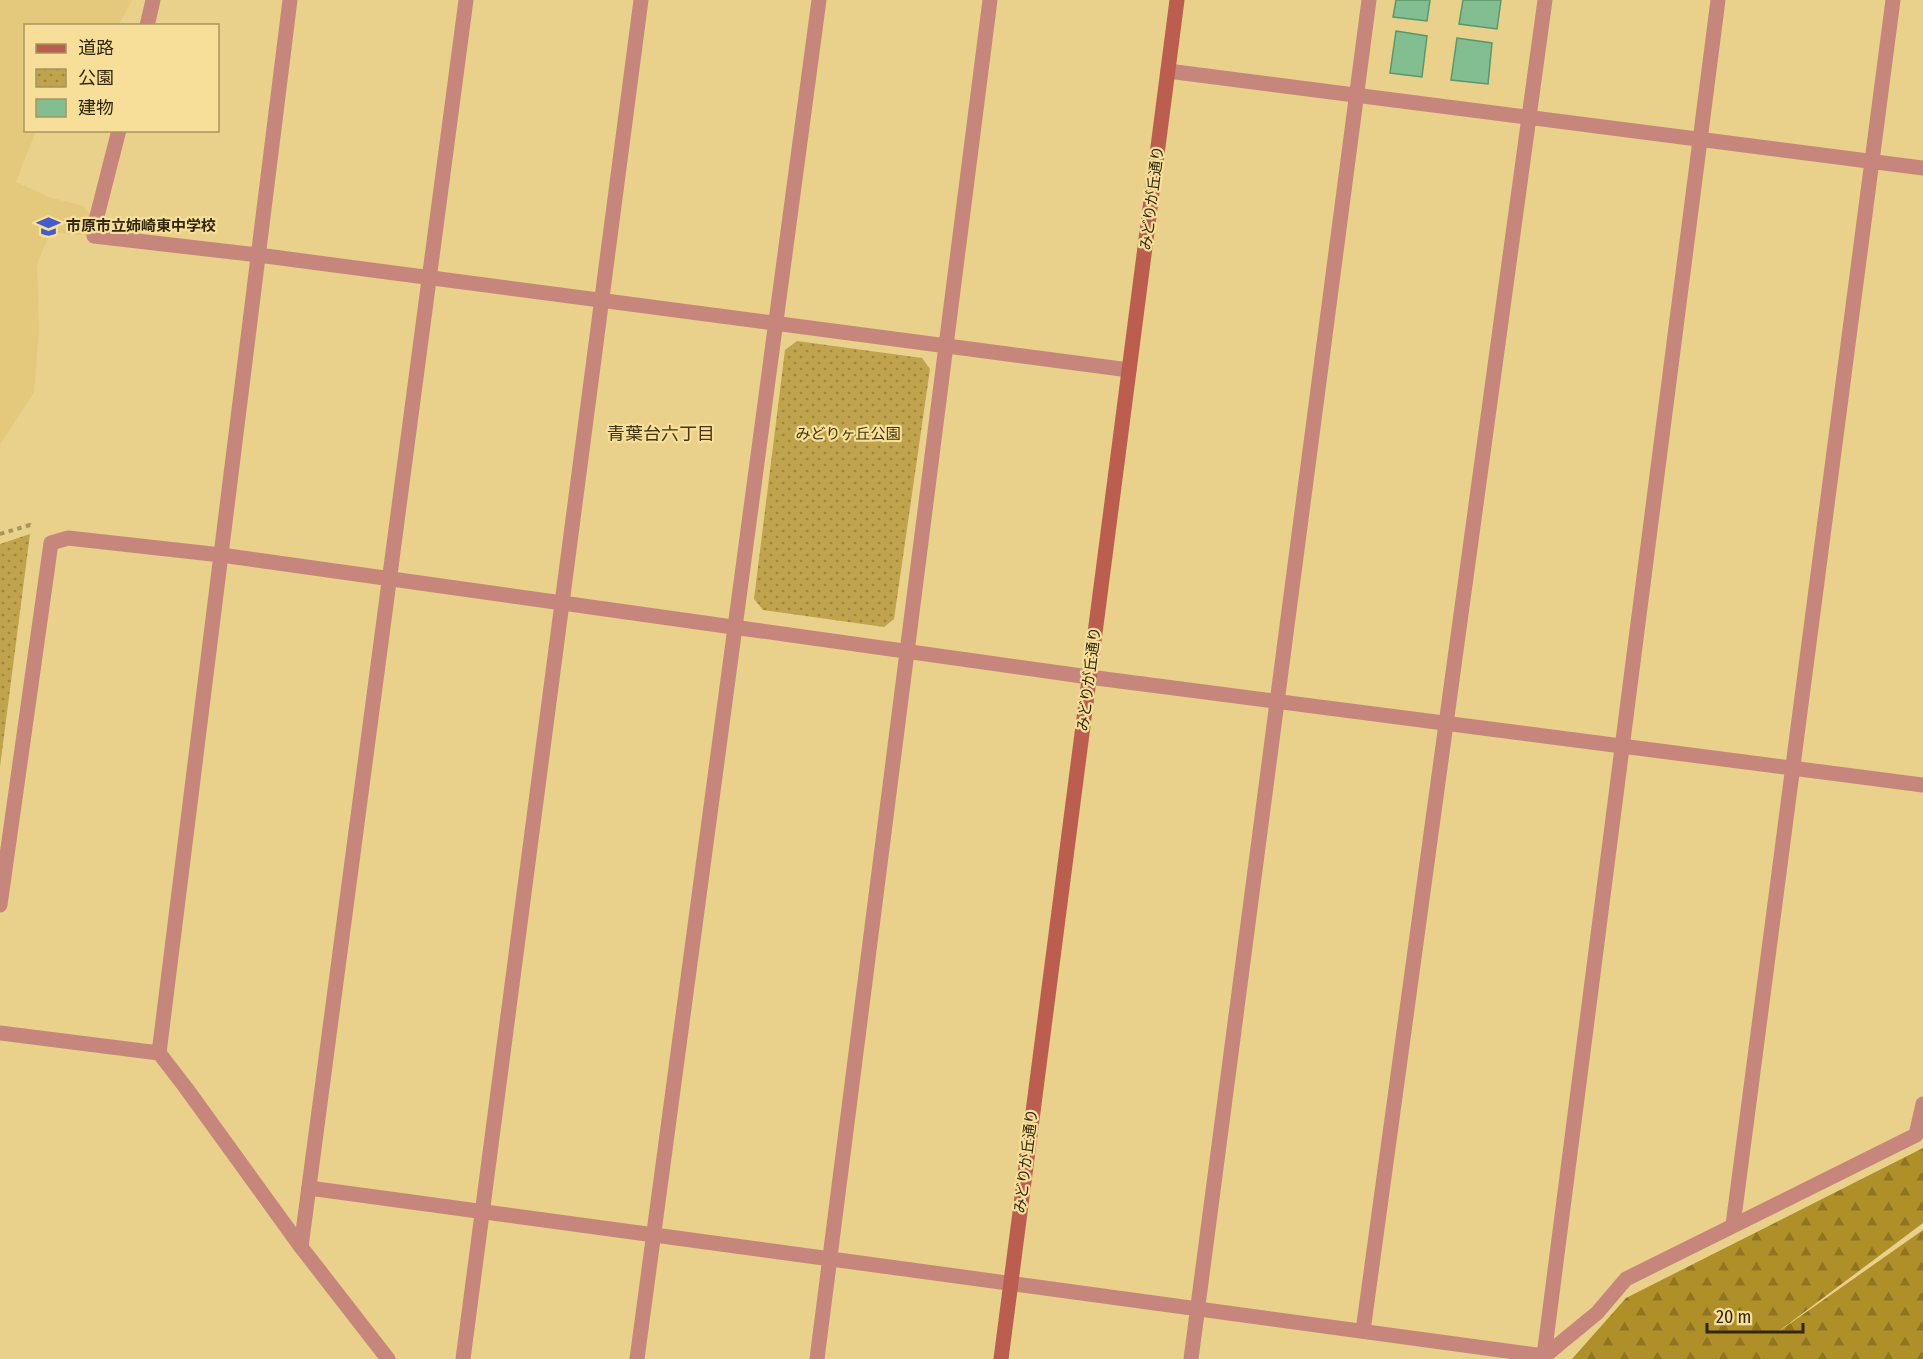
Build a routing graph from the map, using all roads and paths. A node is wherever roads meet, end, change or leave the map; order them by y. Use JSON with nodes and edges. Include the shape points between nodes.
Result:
{"nodes":[{"id":1,"x":153,"y":0,"type":"edge"},
{"id":2,"x":290,"y":0,"type":"edge"},
{"id":3,"x":466,"y":0,"type":"edge"},
{"id":4,"x":641,"y":0,"type":"edge"},
{"id":5,"x":819,"y":0,"type":"edge"},
{"id":6,"x":990,"y":0,"type":"edge"},
{"id":7,"x":1178,"y":0,"type":"edge"},
{"id":8,"x":1369,"y":0,"type":"edge"},
{"id":9,"x":1545,"y":0,"type":"edge"},
{"id":10,"x":1718,"y":0,"type":"edge"},
{"id":11,"x":1893,"y":0,"type":"edge"},
{"id":12,"x":147,"y":24,"type":"edge"},
{"id":13,"x":1168,"y":71,"type":"junction"},
{"id":14,"x":1356,"y":96,"type":"junction"},
{"id":15,"x":1529,"y":117,"type":"junction"},
{"id":16,"x":118,"y":132,"type":"edge"},
{"id":17,"x":1700,"y":140,"type":"junction"},
{"id":18,"x":1872,"y":162,"type":"junction"},
{"id":19,"x":1923,"y":168,"type":"edge"},
{"id":20,"x":258,"y":255,"type":"junction"},
{"id":21,"x":429,"y":278,"type":"junction"},
{"id":22,"x":602,"y":300,"type":"junction"},
{"id":23,"x":776,"y":324,"type":"junction"},
{"id":24,"x":946,"y":346,"type":"junction"},
{"id":25,"x":1129,"y":370,"type":"junction"},
{"id":26,"x":0,"y":534,"type":"edge"},
{"id":27,"x":51,"y":543,"type":"junction"},
{"id":28,"x":221,"y":555,"type":"junction"},
{"id":29,"x":389,"y":578,"type":"junction"},
{"id":30,"x":562,"y":603,"type":"junction"},
{"id":31,"x":735,"y":627,"type":"junction"},
{"id":32,"x":908,"y":652,"type":"junction"},
{"id":33,"x":1089,"y":677,"type":"junction"},
{"id":34,"x":1277,"y":701,"type":"junction"},
{"id":35,"x":1446,"y":723,"type":"junction"},
{"id":36,"x":1622,"y":746,"type":"junction"},
{"id":37,"x":1794,"y":768,"type":"junction"},
{"id":38,"x":1923,"y":785,"type":"edge"},
{"id":39,"x":0,"y":905,"type":"edge"},
{"id":40,"x":0,"y":1033,"type":"edge"},
{"id":41,"x":159,"y":1053,"type":"junction"},
{"id":42,"x":1923,"y":1104,"type":"edge"},
{"id":43,"x":309,"y":1188,"type":"junction"},
{"id":44,"x":482,"y":1211,"type":"junction"},
{"id":45,"x":1733,"y":1225,"type":"junction"},
{"id":46,"x":654,"y":1235,"type":"junction"},
{"id":47,"x":301,"y":1247,"type":"junction"},
{"id":48,"x":831,"y":1259,"type":"junction"},
{"id":49,"x":1010,"y":1283,"type":"junction"},
{"id":50,"x":1197,"y":1309,"type":"junction"},
{"id":51,"x":1363,"y":1331,"type":"junction"},
{"id":52,"x":1542,"y":1357,"type":"edge"},
{"id":53,"x":388,"y":1359,"type":"edge"},
{"id":54,"x":463,"y":1359,"type":"edge"},
{"id":55,"x":637,"y":1359,"type":"edge"},
{"id":56,"x":817,"y":1359,"type":"edge"},
{"id":57,"x":1001,"y":1359,"type":"edge"},
{"id":58,"x":1191,"y":1359,"type":"edge"}],
"edges":[{"from":1,"to":12,"type":"street"},
{"from":2,"to":20,"type":"street"},
{"from":3,"to":21,"type":"street"},
{"from":4,"to":22,"type":"street"},
{"from":5,"to":23,"type":"street"},
{"from":6,"to":24,"type":"street"},
{"from":7,"to":13,"type":"street","name":"みどりが丘通り"},
{"from":8,"to":14,"type":"street"},
{"from":9,"to":15,"type":"street"},
{"from":10,"to":17,"type":"street"},
{"from":11,"to":18,"type":"street"},
{"from":13,"to":14,"type":"street"},
{"from":13,"to":25,"type":"street","name":"みどりが丘通り"},
{"from":14,"to":15,"type":"street"},
{"from":14,"to":34,"type":"street"},
{"from":15,"to":17,"type":"street"},
{"from":15,"to":35,"type":"street"},
{"from":16,"to":20,"type":"street","via":[[94,236]]},
{"from":17,"to":18,"type":"street"},
{"from":17,"to":36,"type":"street"},
{"from":18,"to":19,"type":"street"},
{"from":18,"to":37,"type":"street"},
{"from":20,"to":21,"type":"street"},
{"from":20,"to":28,"type":"street"},
{"from":21,"to":22,"type":"street"},
{"from":21,"to":29,"type":"street"},
{"from":22,"to":23,"type":"street"},
{"from":22,"to":30,"type":"street"},
{"from":23,"to":24,"type":"street"},
{"from":23,"to":31,"type":"street"},
{"from":24,"to":25,"type":"street"},
{"from":24,"to":32,"type":"street"},
{"from":25,"to":33,"type":"street","name":"みどりが丘通り"},
{"from":26,"to":27,"type":"path","via":[[30,525]]},
{"from":27,"to":28,"type":"street","via":[[68,538]]},
{"from":27,"to":39,"type":"street"},
{"from":28,"to":29,"type":"street"},
{"from":28,"to":41,"type":"street"},
{"from":29,"to":30,"type":"street"},
{"from":29,"to":43,"type":"street"},
{"from":30,"to":31,"type":"street"},
{"from":30,"to":44,"type":"street"},
{"from":31,"to":32,"type":"street"},
{"from":31,"to":46,"type":"street"},
{"from":32,"to":33,"type":"street"},
{"from":32,"to":48,"type":"street"},
{"from":33,"to":34,"type":"street"},
{"from":33,"to":49,"type":"street","name":"みどりが丘通り"},
{"from":34,"to":35,"type":"street"},
{"from":34,"to":50,"type":"street"},
{"from":35,"to":36,"type":"street"},
{"from":35,"to":51,"type":"street"},
{"from":36,"to":37,"type":"street"},
{"from":36,"to":52,"type":"street"},
{"from":37,"to":38,"type":"street"},
{"from":37,"to":45,"type":"street"},
{"from":40,"to":41,"type":"street"},
{"from":41,"to":47,"type":"street"},
{"from":42,"to":45,"type":"street","via":[[1916,1135]]},
{"from":43,"to":44,"type":"street"},
{"from":43,"to":47,"type":"street"},
{"from":44,"to":46,"type":"street"},
{"from":44,"to":54,"type":"street"},
{"from":45,"to":52,"type":"street","via":[[1626,1279],[1597,1313]]},
{"from":46,"to":48,"type":"street"},
{"from":46,"to":55,"type":"street"},
{"from":47,"to":53,"type":"street"},
{"from":48,"to":49,"type":"street"},
{"from":48,"to":56,"type":"street"},
{"from":49,"to":50,"type":"street"},
{"from":49,"to":57,"type":"street","name":"みどりが丘通り"},
{"from":50,"to":51,"type":"street"},
{"from":50,"to":58,"type":"street"},
{"from":51,"to":52,"type":"street"}]}
